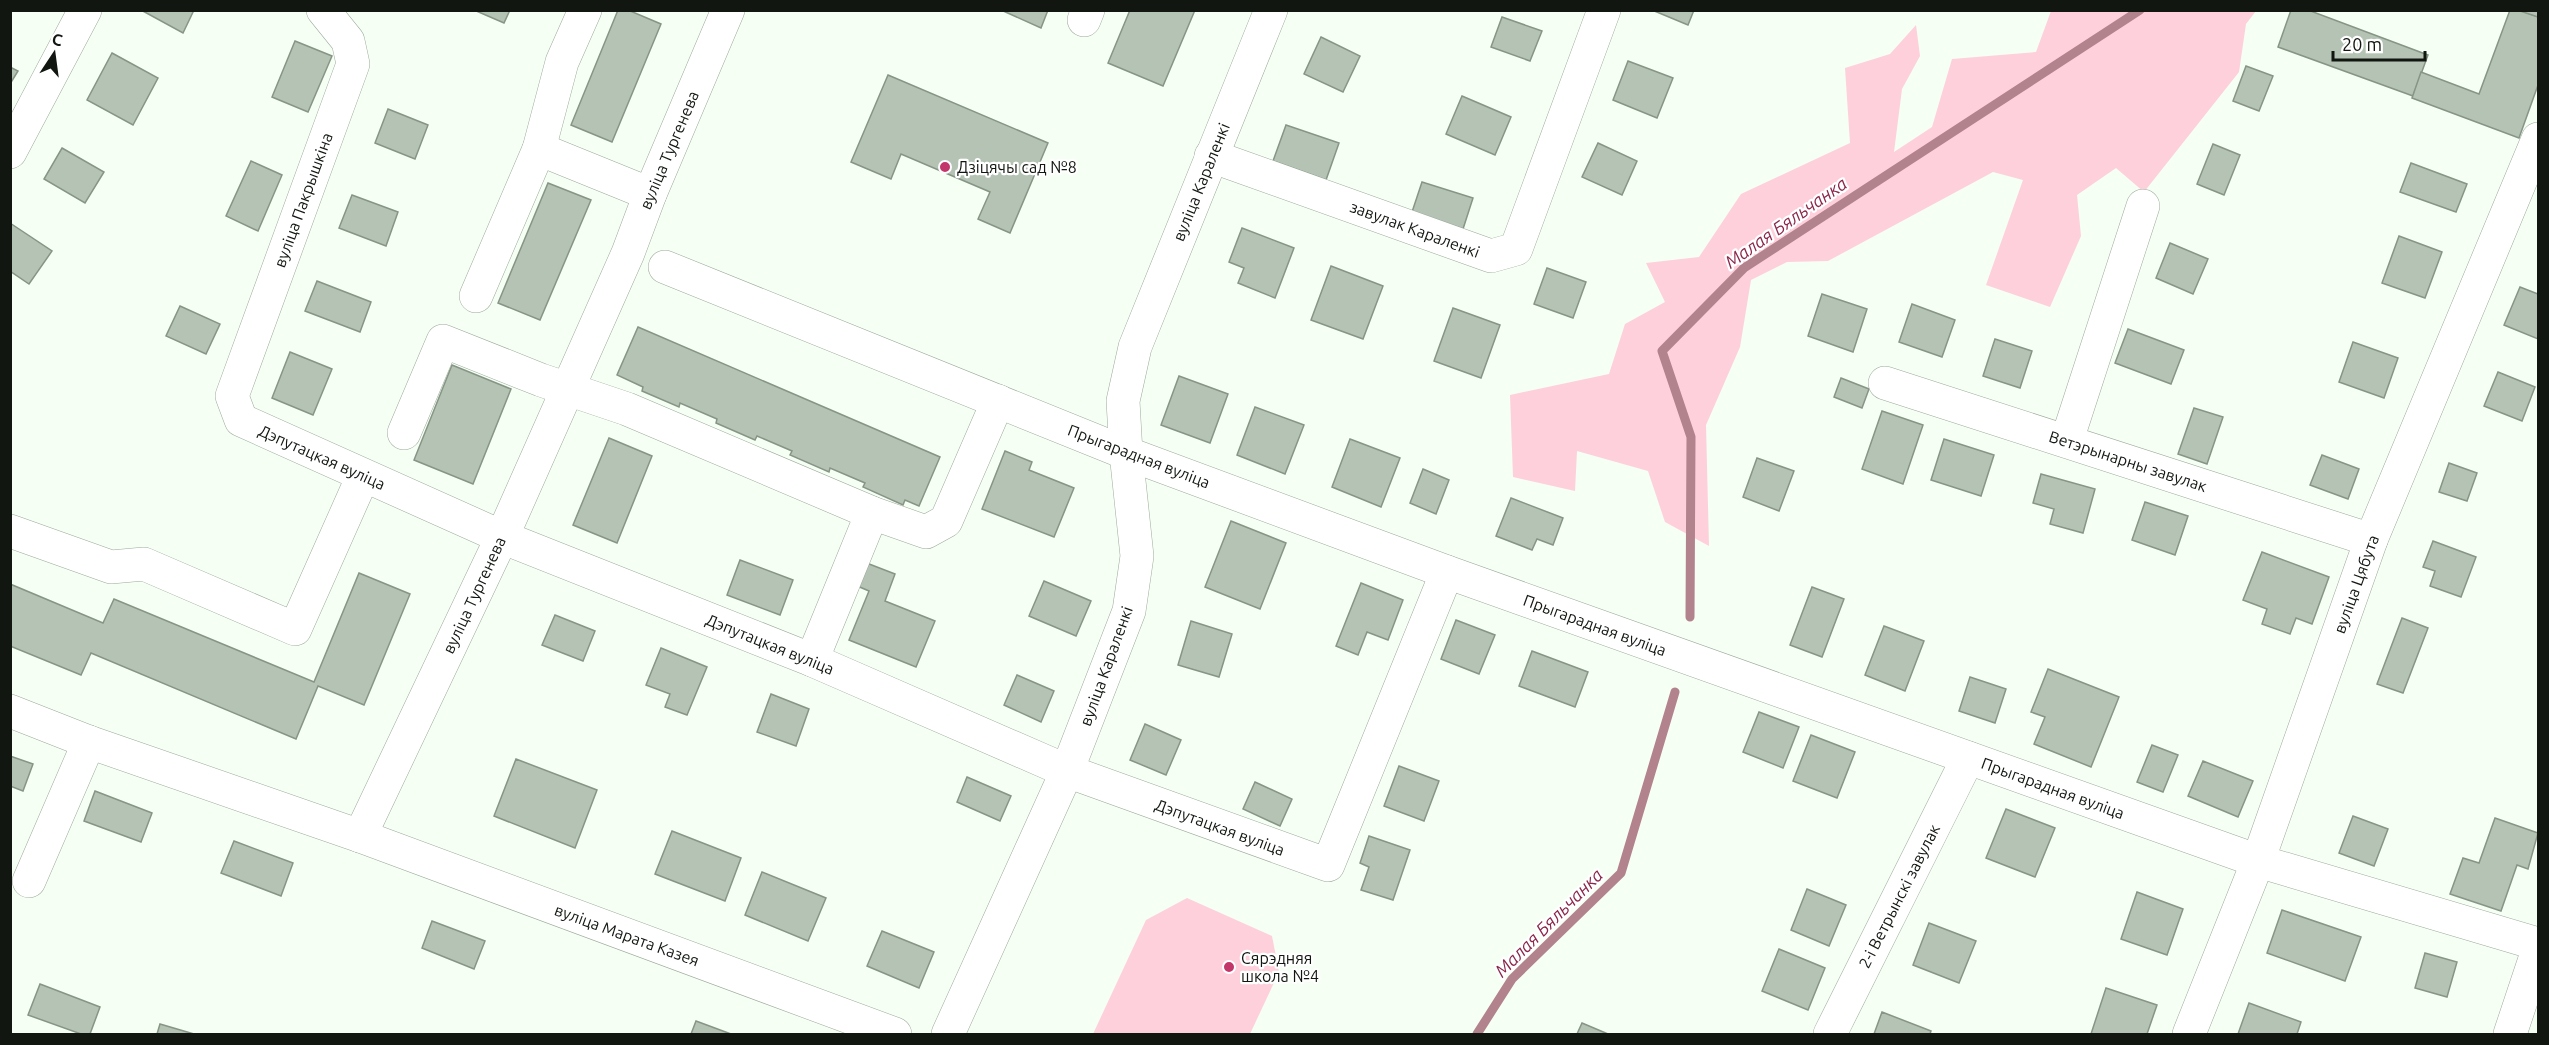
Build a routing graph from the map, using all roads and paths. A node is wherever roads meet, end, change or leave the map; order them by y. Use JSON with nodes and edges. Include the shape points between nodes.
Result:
{"nodes":[{"id":1,"x":85,"y":10,"type":"edge"},
{"id":2,"x":323,"y":10,"type":"edge"},
{"id":3,"x":585,"y":10,"type":"edge"},
{"id":4,"x":1271,"y":10,"type":"edge"},
{"id":5,"x":1604,"y":10,"type":"edge"},
{"id":6,"x":725,"y":11,"type":"edge"},
{"id":7,"x":2538,"y":139,"type":"edge"},
{"id":8,"x":539,"y":149,"type":"junction"},
{"id":9,"x":10,"y":152,"type":"edge"},
{"id":10,"x":1211,"y":156,"type":"junction"},
{"id":11,"x":650,"y":194,"type":"junction"},
{"id":12,"x":2143,"y":206,"type":"dead end"},
{"id":13,"x":665,"y":267,"type":"dead end"},
{"id":14,"x":476,"y":296,"type":"dead end"},
{"id":15,"x":1885,"y":383,"type":"dead end"},
{"id":16,"x":567,"y":388,"type":"junction"},
{"id":17,"x":232,"y":396,"type":"joint"},
{"id":18,"x":998,"y":401,"type":"junction"},
{"id":19,"x":404,"y":433,"type":"dead end"},
{"id":20,"x":2067,"y":440,"type":"junction"},
{"id":21,"x":1126,"y":453,"type":"junction"},
{"id":22,"x":363,"y":476,"type":"junction"},
{"id":23,"x":873,"y":513,"type":"junction"},
{"id":24,"x":10,"y":531,"type":"edge"},
{"id":25,"x":502,"y":537,"type":"junction"},
{"id":26,"x":2371,"y":540,"type":"junction"},
{"id":27,"x":1447,"y":572,"type":"junction"},
{"id":28,"x":812,"y":660,"type":"junction"},
{"id":29,"x":10,"y":711,"type":"edge"},
{"id":30,"x":89,"y":742,"type":"junction"},
{"id":31,"x":1968,"y":758,"type":"junction"},
{"id":32,"x":1067,"y":771,"type":"junction"},
{"id":33,"x":360,"y":836,"type":"junction"},
{"id":34,"x":2258,"y":861,"type":"junction"},
{"id":35,"x":29,"y":881,"type":"dead end"},
{"id":36,"x":2538,"y":944,"type":"edge"},
{"id":37,"x":2538,"y":950,"type":"edge"},
{"id":38,"x":895,"y":1035,"type":"edge"},
{"id":39,"x":948,"y":1035,"type":"edge"},
{"id":40,"x":1830,"y":1035,"type":"edge"},
{"id":41,"x":2189,"y":1035,"type":"edge"},
{"id":42,"x":2510,"y":1035,"type":"edge"}],
"edges":[{"from":1,"to":9,"type":"street"},
{"from":2,"to":17,"type":"street","name":"вуліца Пакрышкіна","via":[[348,41],[353,64]]},
{"from":3,"to":8,"type":"street","via":[[562,62]]},
{"from":4,"to":10,"type":"street","name":"вуліца Караленкі"},
{"from":5,"to":10,"type":"street","name":"завулак Караленкі","via":[[1516,249],[1491,256]]},
{"from":6,"to":11,"type":"street","name":"вуліца Тургенева"},
{"from":7,"to":26,"type":"street","name":"вуліца Цябута"},
{"from":8,"to":11,"type":"street"},
{"from":8,"to":14,"type":"street"},
{"from":10,"to":21,"type":"street","name":"вуліца Караленкі","via":[[1136,347],[1123,400]]},
{"from":11,"to":16,"type":"street","name":"вуліца Тургенева"},
{"from":12,"to":20,"type":"street"},
{"from":13,"to":18,"type":"street","name":"Прыгарадная вуліца"},
{"from":15,"to":20,"type":"street","name":"Ветэрынарны завулак"},
{"from":16,"to":19,"type":"street","via":[[443,341]]},
{"from":16,"to":23,"type":"street","via":[[627,409]]},
{"from":16,"to":25,"type":"street","name":"вуліца Тургенева"},
{"from":17,"to":22,"type":"street","name":"Дэпутацкая вуліца","via":[[241,420]]},
{"from":18,"to":21,"type":"street","name":"Прыгарадная вуліца"},
{"from":18,"to":23,"type":"street","via":[[946,522],[926,532]]},
{"from":20,"to":26,"type":"street","name":"Ветэрынарны завулак"},
{"from":21,"to":27,"type":"street","name":"Прыгарадная вуліца"},
{"from":21,"to":32,"type":"street","name":"вуліца Караленкі","via":[[1137,556],[1129,611]]},
{"from":22,"to":24,"type":"street","via":[[295,628],[144,564],[111,567]]},
{"from":22,"to":25,"type":"street","name":"Дэпутацкая вуліца"},
{"from":23,"to":28,"type":"street"},
{"from":25,"to":28,"type":"street","name":"Дэпутацкая вуліца"},
{"from":25,"to":33,"type":"street","name":"вуліца Тургенева"},
{"from":26,"to":34,"type":"street","name":"вуліца Цябута"},
{"from":27,"to":31,"type":"street","name":"Прыгарадная вуліца"},
{"from":27,"to":32,"type":"street","name":"Дэпутацкая вуліца","via":[[1328,866]]},
{"from":28,"to":32,"type":"street","name":"Дэпутацкая вуліца"},
{"from":29,"to":30,"type":"street"},
{"from":30,"to":33,"type":"street"},
{"from":30,"to":35,"type":"street"},
{"from":31,"to":34,"type":"street","name":"Прыгарадная вуліца"},
{"from":31,"to":40,"type":"street","name":"2-і Ветрынскі завулак"},
{"from":32,"to":39,"type":"street","name":"вуліца Караленкі"},
{"from":33,"to":38,"type":"street","name":"вуліца Марата Казея"},
{"from":34,"to":36,"type":"street","name":"Прыгарадная вуліца"},
{"from":34,"to":41,"type":"street","name":"вуліца Цябута"},
{"from":37,"to":42,"type":"street"}]}
